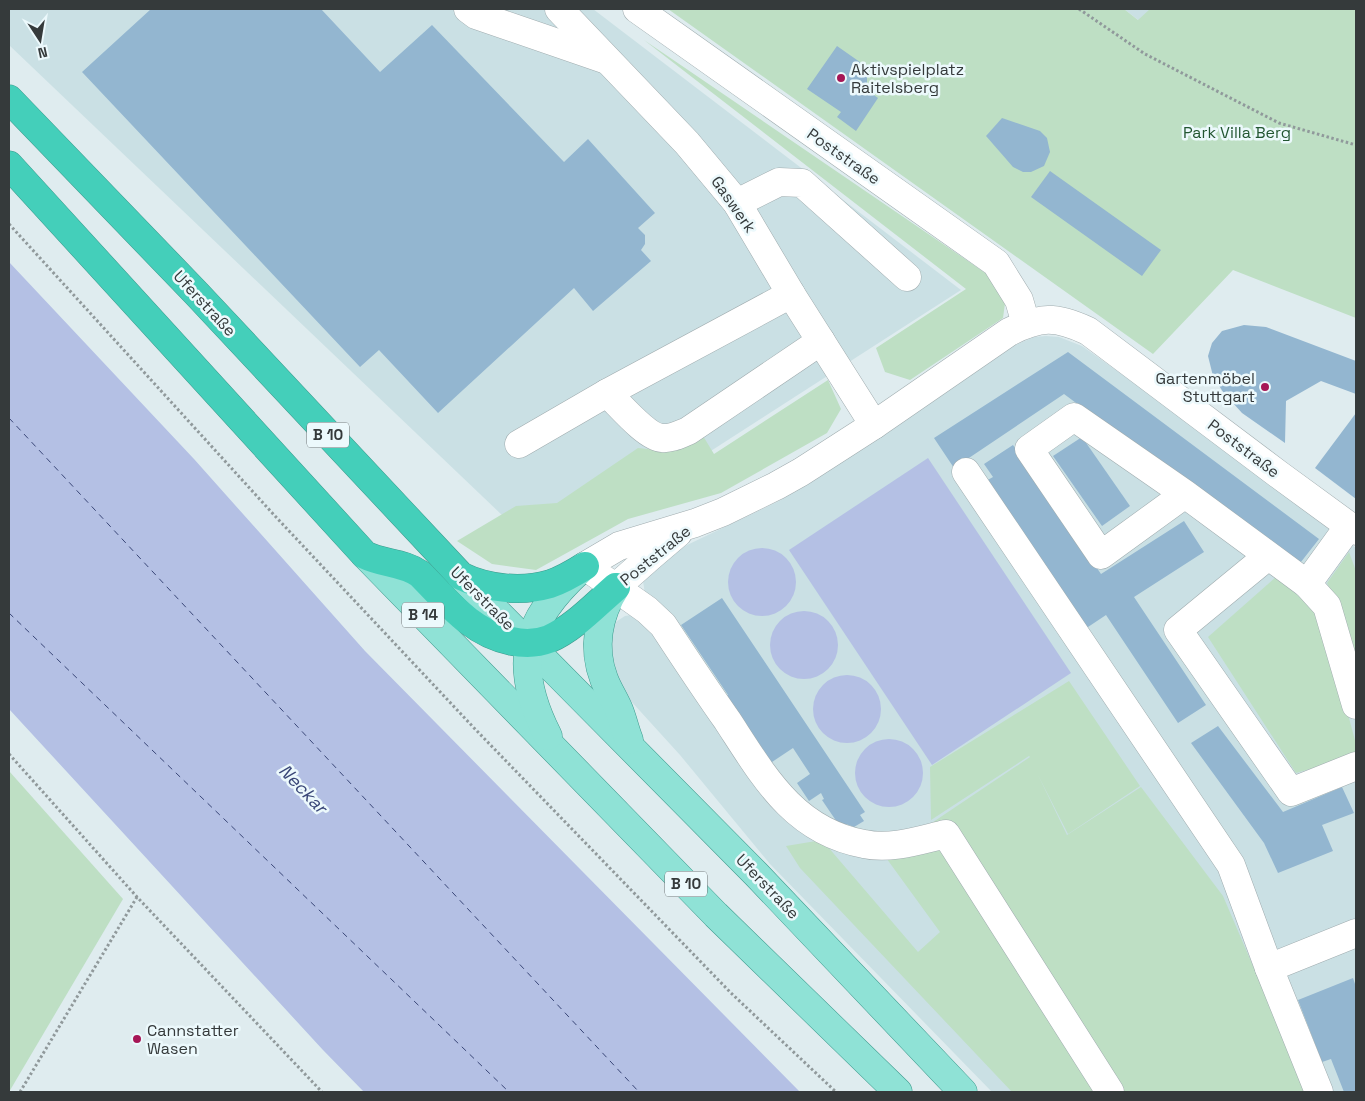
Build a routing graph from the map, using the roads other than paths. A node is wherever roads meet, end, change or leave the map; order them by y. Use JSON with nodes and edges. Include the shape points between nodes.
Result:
{"nodes":[{"id":1,"x":468,"y":9,"type":"edge"},
{"id":2,"x":559,"y":9,"type":"edge"},
{"id":3,"x":637,"y":9,"type":"edge"},
{"id":4,"x":609,"y":61,"type":"junction"},
{"id":5,"x":9,"y":99,"type":"edge"},
{"id":6,"x":9,"y":166,"type":"edge"},
{"id":7,"x":737,"y":203,"type":"junction"},
{"id":8,"x":906,"y":277,"type":"dead end"},
{"id":9,"x":791,"y":294,"type":"junction"},
{"id":10,"x":1026,"y":324,"type":"junction"},
{"id":11,"x":821,"y":341,"type":"junction"},
{"id":12,"x":607,"y":393,"type":"junction"},
{"id":13,"x":874,"y":425,"type":"junction"},
{"id":14,"x":519,"y":444,"type":"dead end"},
{"id":15,"x":966,"y":472,"type":"dead end"},
{"id":16,"x":1185,"y":494,"type":"junction"},
{"id":17,"x":694,"y":523,"type":"junction"},
{"id":18,"x":1353,"y":528,"type":"edge"},
{"id":19,"x":365,"y":555,"type":"junction"},
{"id":20,"x":1268,"y":556,"type":"junction"},
{"id":21,"x":585,"y":566,"type":"junction"},
{"id":22,"x":462,"y":576,"type":"junction"},
{"id":23,"x":1308,"y":584,"type":"junction"},
{"id":24,"x":616,"y":587,"type":"junction"},
{"id":25,"x":528,"y":643,"type":"junction"},
{"id":26,"x":481,"y":675,"type":"joint"},
{"id":27,"x":1356,"y":705,"type":"edge"},
{"id":28,"x":634,"y":750,"type":"junction"},
{"id":29,"x":558,"y":754,"type":"junction"},
{"id":30,"x":1356,"y":766,"type":"edge"},
{"id":31,"x":1356,"y":933,"type":"edge"},
{"id":32,"x":1269,"y":968,"type":"junction"},
{"id":33,"x":898,"y":1092,"type":"edge"},
{"id":34,"x":963,"y":1092,"type":"edge"},
{"id":35,"x":1110,"y":1092,"type":"edge"},
{"id":36,"x":1319,"y":1092,"type":"edge"}],
"edges":[{"from":1,"to":4,"type":"street","via":[[476,15]]},
{"from":2,"to":4,"type":"street","name":"Gaswerk"},
{"from":3,"to":10,"type":"street","name":"Poststraße","via":[[996,263],[1019,300]]},
{"from":4,"to":7,"type":"street","name":"Gaswerk","via":[[687,143]]},
{"from":5,"to":22,"type":"highway","name":"Uferstraße","number":"B 10"},
{"from":6,"to":19,"type":"highway"},
{"from":7,"to":8,"type":"street","via":[[779,182],[802,183]]},
{"from":7,"to":9,"type":"street","name":"Gaswerk"},
{"from":9,"to":11,"type":"street","name":"Gaswerk"},
{"from":9,"to":12,"type":"street"},
{"from":10,"to":13,"type":"street","name":"Poststraße","via":[[1009,332]]},
{"from":10,"to":18,"type":"street","name":"Poststraße","via":[[1049,319],[1068,321],[1088,331]]},
{"from":11,"to":12,"type":"street","via":[[688,431],[672,437],[660,438],[648,432]]},
{"from":11,"to":13,"type":"street","name":"Gaswerk"},
{"from":12,"to":14,"type":"street"},
{"from":13,"to":17,"type":"street","name":"Poststraße","via":[[776,486]]},
{"from":15,"to":32,"type":"street","via":[[1231,865]]},
{"from":16,"to":16,"type":"street","via":[[1074,417],[1029,449],[1101,554]]},
{"from":16,"to":20,"type":"street"},
{"from":17,"to":21,"type":"street","name":"Poststraße","via":[[619,546]]},
{"from":17,"to":24,"type":"street","name":"Poststraße"},
{"from":18,"to":23,"type":"street"},
{"from":19,"to":25,"type":"highway","via":[[412,568],[477,628],[498,638]]},
{"from":19,"to":26,"type":"main road","number":"B 14"},
{"from":20,"to":23,"type":"street"},
{"from":20,"to":30,"type":"street","via":[[1178,630],[1291,792]]},
{"from":21,"to":22,"type":"highway","via":[[550,584],[524,588],[483,584]]},
{"from":21,"to":24,"type":"street"},
{"from":21,"to":25,"type":"main road","via":[[550,601]]},
{"from":22,"to":25,"type":"main road","name":"Uferstraße","number":"B 10"},
{"from":23,"to":27,"type":"street","via":[[1327,606]]},
{"from":24,"to":25,"type":"highway","via":[[559,633]]},
{"from":24,"to":28,"type":"main road","via":[[600,621],[598,654],[603,678]]},
{"from":24,"to":35,"type":"street","via":[[663,625],[767,781],[794,810],[826,831],[864,845],[909,843],[946,834]]},
{"from":25,"to":28,"type":"main road","name":"Uferstraße","number":"B 10"},
{"from":25,"to":29,"type":"main road","via":[[526,663],[533,700]]},
{"from":26,"to":29,"type":"main road","number":"B 10"},
{"from":28,"to":34,"type":"main road","name":"Uferstraße","number":"B 10"},
{"from":29,"to":33,"type":"main road","number":"B 10","via":[[716,915]]},
{"from":31,"to":32,"type":"street"},
{"from":32,"to":36,"type":"street"}]}
